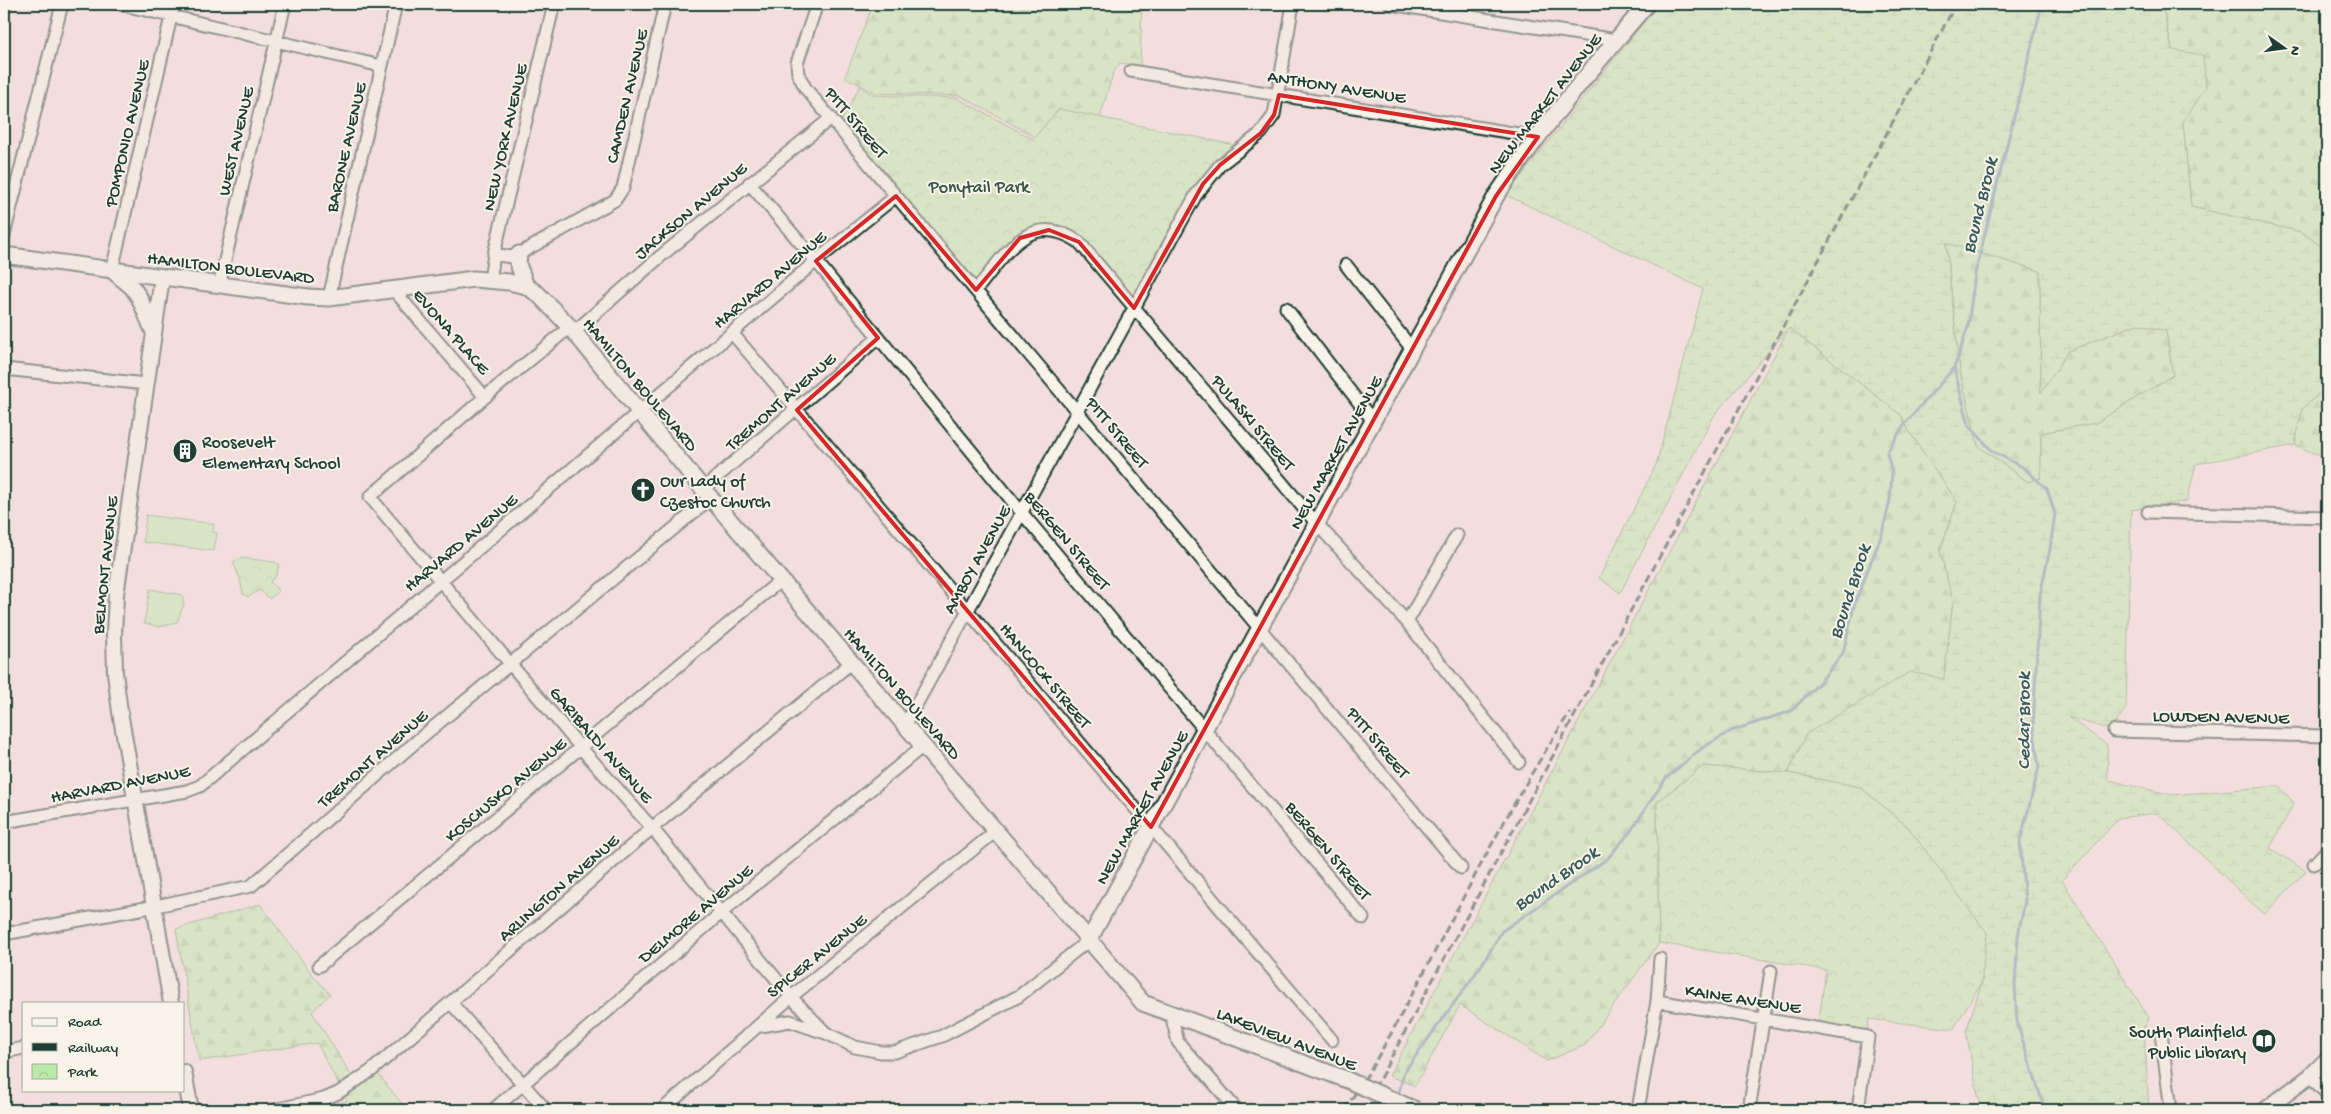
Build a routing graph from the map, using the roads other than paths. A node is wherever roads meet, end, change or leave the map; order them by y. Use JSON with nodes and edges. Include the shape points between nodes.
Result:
{"nodes":[{"id":1,"x":62,"y":4,"type":"edge"},
{"id":2,"x":120,"y":4,"type":"edge"},
{"id":3,"x":174,"y":4,"type":"edge"},
{"id":4,"x":285,"y":4,"type":"edge"},
{"id":5,"x":396,"y":4,"type":"edge"},
{"id":6,"x":554,"y":4,"type":"edge"},
{"id":7,"x":665,"y":4,"type":"edge"},
{"id":8,"x":817,"y":4,"type":"edge"},
{"id":9,"x":1293,"y":4,"type":"edge"},
{"id":10,"x":1390,"y":4,"type":"edge"},
{"id":11,"x":1647,"y":4,"type":"edge"},
{"id":12,"x":172,"y":16,"type":"junction"},
{"id":13,"x":1616,"y":40,"type":"junction"},
{"id":14,"x":276,"y":41,"type":"junction"},
{"id":15,"x":381,"y":66,"type":"junction"},
{"id":16,"x":1131,"y":71,"type":"dead end"},
{"id":17,"x":1279,"y":95,"type":"junction"},
{"id":18,"x":831,"y":118,"type":"junction"},
{"id":19,"x":1538,"y":137,"type":"junction"},
{"id":20,"x":749,"y":183,"type":"junction"},
{"id":21,"x":896,"y":196,"type":"junction"},
{"id":22,"x":4,"y":235,"type":"edge"},
{"id":23,"x":494,"y":254,"type":"junction"},
{"id":24,"x":519,"y":254,"type":"junction"},
{"id":25,"x":4,"y":255,"type":"edge"},
{"id":26,"x":816,"y":261,"type":"junction"},
{"id":27,"x":1346,"y":265,"type":"dead end"},
{"id":28,"x":112,"y":270,"type":"junction"},
{"id":29,"x":162,"y":278,"type":"junction"},
{"id":30,"x":490,"y":280,"type":"junction"},
{"id":31,"x":219,"y":286,"type":"junction"},
{"id":32,"x":526,"y":286,"type":"junction"},
{"id":33,"x":393,"y":289,"type":"junction"},
{"id":34,"x":976,"y":290,"type":"junction"},
{"id":35,"x":329,"y":298,"type":"junction"},
{"id":36,"x":1134,"y":308,"type":"junction"},
{"id":37,"x":1286,"y":308,"type":"dead end"},
{"id":38,"x":572,"y":329,"type":"junction"},
{"id":39,"x":153,"y":330,"type":"junction"},
{"id":40,"x":732,"y":333,"type":"junction"},
{"id":41,"x":878,"y":338,"type":"junction"},
{"id":42,"x":1412,"y":349,"type":"junction"},
{"id":43,"x":4,"y":369,"type":"edge"},
{"id":44,"x":146,"y":384,"type":"junction"},
{"id":45,"x":485,"y":397,"type":"junction"},
{"id":46,"x":797,"y":410,"type":"junction"},
{"id":47,"x":640,"y":411,"type":"junction"},
{"id":48,"x":1077,"y":411,"type":"junction"},
{"id":49,"x":1373,"y":421,"type":"junction"},
{"id":50,"x":707,"y":493,"type":"junction"},
{"id":51,"x":2148,"y":512,"type":"dead end"},
{"id":52,"x":1022,"y":513,"type":"junction"},
{"id":53,"x":386,"y":516,"type":"joint"},
{"id":54,"x":2327,"y":517,"type":"edge"},
{"id":55,"x":1317,"y":524,"type":"junction"},
{"id":56,"x":1457,"y":535,"type":"dead end"},
{"id":57,"x":781,"y":580,"type":"junction"},
{"id":58,"x":442,"y":581,"type":"junction"},
{"id":59,"x":967,"y":610,"type":"junction"},
{"id":60,"x":1407,"y":622,"type":"junction"},
{"id":61,"x":1260,"y":628,"type":"junction"},
{"id":62,"x":852,"y":662,"type":"junction"},
{"id":63,"x":511,"y":663,"type":"junction"},
{"id":64,"x":905,"y":725,"type":"junction"},
{"id":65,"x":1204,"y":730,"type":"junction"},
{"id":66,"x":2114,"y":731,"type":"dead end"},
{"id":67,"x":2327,"y":736,"type":"edge"},
{"id":68,"x":923,"y":746,"type":"junction"},
{"id":69,"x":581,"y":748,"type":"junction"},
{"id":70,"x":1519,"y":762,"type":"dead end"},
{"id":71,"x":136,"y":799,"type":"junction"},
{"id":72,"x":4,"y":822,"type":"edge"},
{"id":73,"x":1152,"y":827,"type":"junction"},
{"id":74,"x":652,"y":828,"type":"junction"},
{"id":75,"x":996,"y":831,"type":"junction"},
{"id":76,"x":2327,"y":850,"type":"edge"},
{"id":77,"x":2314,"y":864,"type":"dead end"},
{"id":78,"x":1461,"y":868,"type":"dead end"},
{"id":79,"x":156,"y":906,"type":"junction"},
{"id":80,"x":721,"y":913,"type":"junction"},
{"id":81,"x":1363,"y":918,"type":"dead end"},
{"id":82,"x":4,"y":934,"type":"edge"},
{"id":83,"x":1089,"y":940,"type":"junction"},
{"id":84,"x":1660,"y":958,"type":"dead end"},
{"id":85,"x":319,"y":966,"type":"dead end"},
{"id":86,"x":1771,"y":971,"type":"dead end"},
{"id":87,"x":791,"y":997,"type":"junction"},
{"id":88,"x":171,"y":1002,"type":"edge"},
{"id":89,"x":1657,"y":1002,"type":"junction"},
{"id":90,"x":451,"y":1003,"type":"junction"},
{"id":91,"x":1144,"y":1003,"type":"joint"},
{"id":92,"x":1171,"y":1014,"type":"junction"},
{"id":93,"x":1764,"y":1019,"type":"junction"},
{"id":94,"x":756,"y":1027,"type":"junction"},
{"id":95,"x":826,"y":1033,"type":"junction"},
{"id":96,"x":2161,"y":1033,"type":"dead end"},
{"id":97,"x":1332,"y":1040,"type":"dead end"},
{"id":98,"x":22,"y":1048,"type":"edge"},
{"id":99,"x":4,"y":1052,"type":"edge"},
{"id":100,"x":2327,"y":1059,"type":"edge"},
{"id":101,"x":2310,"y":1076,"type":"junction"},
{"id":102,"x":185,"y":1077,"type":"edge"},
{"id":103,"x":524,"y":1084,"type":"junction"},
{"id":104,"x":2327,"y":1094,"type":"edge"},
{"id":105,"x":191,"y":1110,"type":"edge"},
{"id":106,"x":273,"y":1110,"type":"edge"},
{"id":107,"x":493,"y":1110,"type":"edge"},
{"id":108,"x":546,"y":1110,"type":"edge"},
{"id":109,"x":662,"y":1110,"type":"edge"},
{"id":110,"x":1237,"y":1110,"type":"edge"},
{"id":111,"x":1416,"y":1110,"type":"edge"},
{"id":112,"x":1638,"y":1110,"type":"edge"},
{"id":113,"x":1749,"y":1110,"type":"edge"},
{"id":114,"x":1858,"y":1110,"type":"edge"},
{"id":115,"x":2171,"y":1110,"type":"edge"},
{"id":116,"x":2265,"y":1110,"type":"edge"}],
"edges":[{"from":1,"to":22,"type":"street"},
{"from":2,"to":12,"type":"street"},
{"from":3,"to":12,"type":"street","name":"POMPONIO AVENUE"},
{"from":4,"to":14,"type":"street","name":"WEST AVENUE"},
{"from":5,"to":15,"type":"street","name":"BARONE AVENUE"},
{"from":6,"to":23,"type":"street","name":"NEW YORK AVENUE"},
{"from":7,"to":24,"type":"street","name":"CAMDEN AVENUE","via":[[619,195]]},
{"from":8,"to":18,"type":"street","name":"PITT STREET","via":[[797,63],[798,74],[806,89]]},
{"from":9,"to":17,"type":"street","name":"AMBOY AVENUE"},
{"from":10,"to":13,"type":"street"},
{"from":11,"to":13,"type":"main road","name":"NEW MARKET AVENUE"},
{"from":12,"to":14,"type":"street"},
{"from":12,"to":28,"type":"street","name":"POMPONIO AVENUE"},
{"from":13,"to":19,"type":"main road","name":"NEW MARKET AVENUE"},
{"from":14,"to":15,"type":"street"},
{"from":14,"to":31,"type":"street","name":"WEST AVENUE"},
{"from":15,"to":35,"type":"street","name":"BARONE AVENUE"},
{"from":16,"to":17,"type":"street","name":"ANTHONY AVENUE"},
{"from":17,"to":19,"type":"street","name":"ANTHONY AVENUE"},
{"from":17,"to":36,"type":"street","name":"AMBOY AVENUE","via":[[1274,115],[1261,134],[1220,165],[1199,190]]},
{"from":18,"to":20,"type":"street","name":"JACKSON AVENUE"},
{"from":18,"to":21,"type":"street","name":"PITT STREET"},
{"from":19,"to":42,"type":"main road","name":"NEW MARKET AVENUE","via":[[1496,196]]},
{"from":20,"to":26,"type":"street","name":"BERGEN STREET"},
{"from":20,"to":38,"type":"street","name":"JACKSON AVENUE"},
{"from":21,"to":26,"type":"street","name":"HARVARD AVENUE"},
{"from":21,"to":34,"type":"street","name":"PITT STREET"},
{"from":23,"to":24,"type":"street","via":[[511,257]]},
{"from":23,"to":30,"type":"street","name":"NEW YORK AVENUE"},
{"from":24,"to":32,"type":"main road","via":[[518,264]]},
{"from":25,"to":28,"type":"main road","name":"HAMILTON BOULEVARD"},
{"from":26,"to":40,"type":"street","name":"HARVARD AVENUE"},
{"from":26,"to":41,"type":"street","name":"BERGEN STREET"},
{"from":27,"to":42,"type":"street"},
{"from":28,"to":29,"type":"main road","name":"HAMILTON BOULEVARD"},
{"from":28,"to":39,"type":"main road","via":[[139,297]]},
{"from":29,"to":31,"type":"main road","name":"HAMILTON BOULEVARD"},
{"from":29,"to":39,"type":"street","name":"BELMONT AVENUE"},
{"from":30,"to":32,"type":"main road","name":"HAMILTON BOULEVARD"},
{"from":30,"to":33,"type":"main road","name":"HAMILTON BOULEVARD"},
{"from":31,"to":35,"type":"main road","name":"HAMILTON BOULEVARD"},
{"from":32,"to":38,"type":"main road","name":"HAMILTON BOULEVARD","via":[[547,302]]},
{"from":33,"to":35,"type":"main road","name":"HAMILTON BOULEVARD"},
{"from":33,"to":45,"type":"street","name":"EVONA PLACE"},
{"from":34,"to":36,"type":"street","name":"PULASKI STREET","via":[[1013,245],[1029,234],[1058,231],[1079,242]]},
{"from":34,"to":48,"type":"street","name":"PITT STREET"},
{"from":36,"to":48,"type":"street","name":"AMBOY AVENUE"},
{"from":36,"to":55,"type":"street","name":"PULASKI STREET"},
{"from":37,"to":49,"type":"street"},
{"from":38,"to":45,"type":"street","name":"JACKSON AVENUE"},
{"from":38,"to":47,"type":"main road","name":"HAMILTON BOULEVARD"},
{"from":39,"to":44,"type":"street","name":"BELMONT AVENUE"},
{"from":40,"to":46,"type":"street","name":"HANCOCK STREET"},
{"from":40,"to":47,"type":"street","name":"HARVARD AVENUE"},
{"from":41,"to":46,"type":"street","name":"TREMONT AVENUE"},
{"from":41,"to":52,"type":"street","name":"BERGEN STREET"},
{"from":42,"to":49,"type":"main road","name":"NEW MARKET AVENUE"},
{"from":43,"to":44,"type":"street"},
{"from":44,"to":71,"type":"street","name":"BELMONT AVENUE","via":[[116,595],[114,634],[120,712]]},
{"from":45,"to":53,"type":"street","name":"JACKSON AVENUE","via":[[370,497]]},
{"from":46,"to":50,"type":"street","name":"TREMONT AVENUE"},
{"from":46,"to":59,"type":"street","name":"HANCOCK STREET"},
{"from":47,"to":50,"type":"main road","name":"HAMILTON BOULEVARD"},
{"from":47,"to":58,"type":"street","name":"HARVARD AVENUE"},
{"from":48,"to":52,"type":"street","name":"AMBOY AVENUE"},
{"from":48,"to":61,"type":"street","name":"PITT STREET"},
{"from":49,"to":55,"type":"main road","name":"NEW MARKET AVENUE"},
{"from":50,"to":57,"type":"main road","name":"HAMILTON BOULEVARD"},
{"from":50,"to":63,"type":"street","name":"TREMONT AVENUE"},
{"from":51,"to":54,"type":"street"},
{"from":52,"to":59,"type":"street","name":"AMBOY AVENUE"},
{"from":52,"to":65,"type":"street","name":"BERGEN STREET"},
{"from":53,"to":58,"type":"street","name":"GARIBALDI AVENUE"},
{"from":55,"to":60,"type":"street","name":"PULASKI STREET"},
{"from":55,"to":61,"type":"main road","name":"NEW MARKET AVENUE"},
{"from":56,"to":60,"type":"street"},
{"from":57,"to":62,"type":"main road","name":"HAMILTON BOULEVARD"},
{"from":57,"to":69,"type":"street","name":"KOSCIUSKO AVENUE"},
{"from":58,"to":63,"type":"street","name":"GARIBALDI AVENUE"},
{"from":58,"to":71,"type":"street","name":"HARVARD AVENUE","via":[[200,786]]},
{"from":59,"to":64,"type":"street","name":"AMBOY AVENUE"},
{"from":59,"to":73,"type":"street","name":"HANCOCK STREET"},
{"from":60,"to":70,"type":"street","name":"PULASKI STREET"},
{"from":61,"to":65,"type":"main road","name":"NEW MARKET AVENUE"},
{"from":61,"to":78,"type":"street","name":"PITT STREET"},
{"from":62,"to":64,"type":"main road","name":"HAMILTON BOULEVARD"},
{"from":62,"to":74,"type":"street","name":"ARLINGTON AVENUE"},
{"from":63,"to":69,"type":"street","name":"GARIBALDI AVENUE"},
{"from":63,"to":79,"type":"street","name":"TREMONT AVENUE","via":[[251,886]]},
{"from":64,"to":68,"type":"main road","name":"HAMILTON BOULEVARD"},
{"from":65,"to":73,"type":"main road","name":"NEW MARKET AVENUE"},
{"from":65,"to":81,"type":"street","name":"BERGEN STREET"},
{"from":66,"to":67,"type":"street","name":"LOWDEN AVENUE"},
{"from":68,"to":75,"type":"main road","name":"HAMILTON BOULEVARD"},
{"from":68,"to":80,"type":"street","name":"DELMORE AVENUE"},
{"from":69,"to":74,"type":"street","name":"GARIBALDI AVENUE"},
{"from":69,"to":85,"type":"street","name":"KOSCIUSKO AVENUE"},
{"from":71,"to":72,"type":"street","name":"HARVARD AVENUE"},
{"from":71,"to":79,"type":"street","name":"BELMONT AVENUE"},
{"from":73,"to":83,"type":"main road","name":"NEW MARKET AVENUE"},
{"from":73,"to":97,"type":"street","name":"HANCOCK STREET"},
{"from":74,"to":80,"type":"street","name":"GARIBALDI AVENUE"},
{"from":74,"to":90,"type":"street","name":"ARLINGTON AVENUE"},
{"from":75,"to":83,"type":"main road","name":"HAMILTON BOULEVARD"},
{"from":75,"to":87,"type":"street","name":"SPICER AVENUE"},
{"from":76,"to":77,"type":"street"},
{"from":79,"to":82,"type":"street","name":"TREMONT AVENUE"},
{"from":79,"to":88,"type":"street","name":"BELMONT AVENUE"},
{"from":80,"to":87,"type":"street","name":"GARIBALDI AVENUE"},
{"from":80,"to":103,"type":"street","name":"DELMORE AVENUE"},
{"from":83,"to":91,"type":"main road","name":"HAMILTON BOULEVARD"},
{"from":83,"to":95,"type":"street","via":[[1019,996],[942,1036],[895,1052],[880,1052],[855,1047]]},
{"from":84,"to":89,"type":"street"},
{"from":86,"to":93,"type":"street"},
{"from":87,"to":94,"type":"street","name":"SPICER AVENUE"},
{"from":87,"to":95,"type":"street","name":"GARIBALDI AVENUE"},
{"from":89,"to":93,"type":"street","name":"KAINE AVENUE"},
{"from":89,"to":112,"type":"street"},
{"from":90,"to":103,"type":"street"},
{"from":90,"to":106,"type":"street","name":"ARLINGTON AVENUE","via":[[371,1071],[338,1093],[303,1105]]},
{"from":91,"to":92,"type":"main road","name":"LAKEVIEW AVENUE"},
{"from":92,"to":110,"type":"street","via":[[1178,1042]]},
{"from":92,"to":111,"type":"main road","name":"LAKEVIEW AVENUE","bridge":true,"via":[[1344,1079]]},
{"from":93,"to":113,"type":"street"},
{"from":93,"to":114,"type":"street","name":"KAINE AVENUE","via":[[1868,1037]]},
{"from":94,"to":95,"type":"street","via":[[790,1021]]},
{"from":94,"to":109,"type":"street","name":"SPICER AVENUE"},
{"from":96,"to":115,"type":"street"},
{"from":98,"to":99,"type":"street"},
{"from":100,"to":101,"type":"street"},
{"from":101,"to":104,"type":"street"},
{"from":101,"to":116,"type":"street"},
{"from":102,"to":105,"type":"street"},
{"from":103,"to":107,"type":"street","name":"DELMORE AVENUE"},
{"from":103,"to":108,"type":"street"}]}
